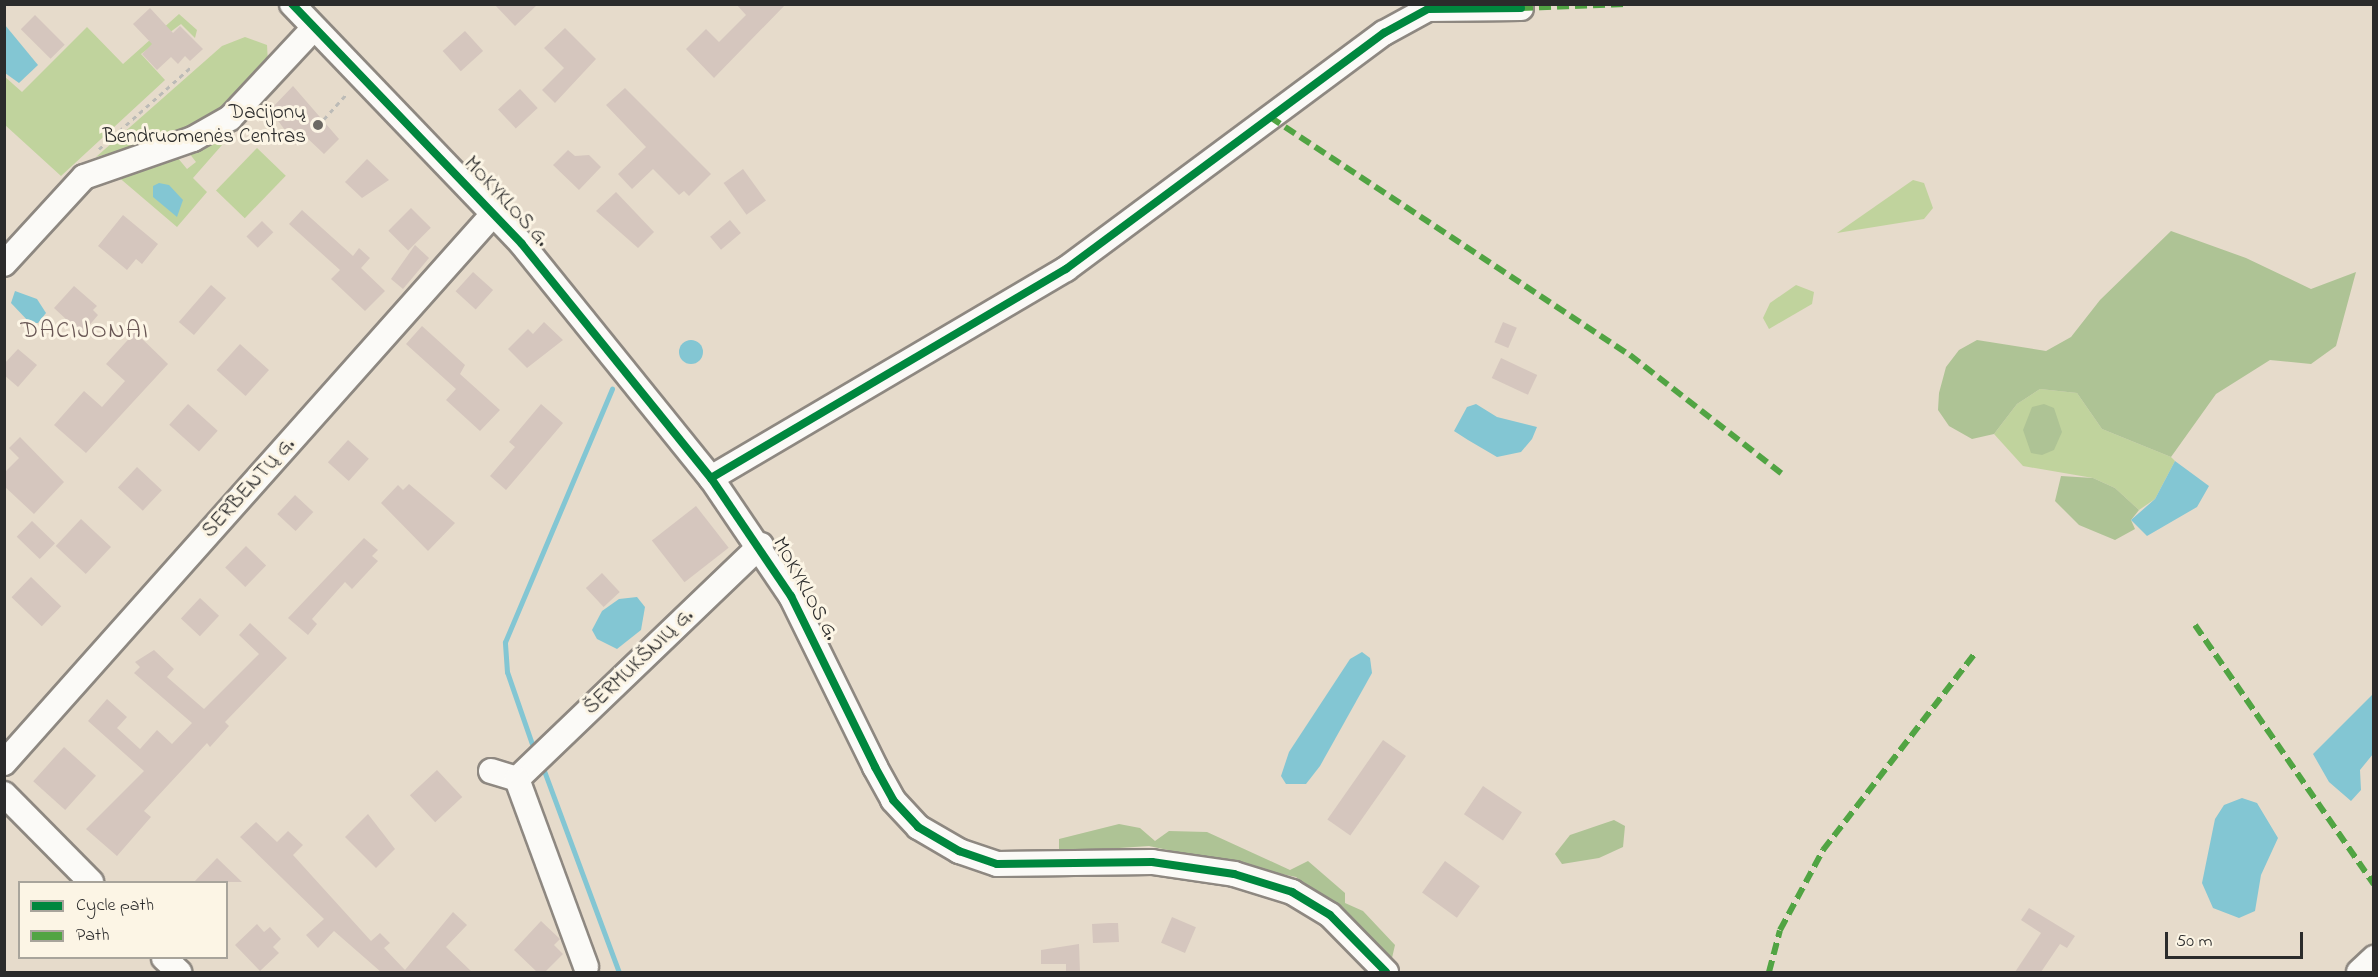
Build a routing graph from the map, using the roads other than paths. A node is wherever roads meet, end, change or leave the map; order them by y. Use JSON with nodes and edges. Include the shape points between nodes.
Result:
{"nodes":[{"id":1,"x":292,"y":4,"type":"edge"},
{"id":2,"x":1521,"y":8,"type":"dead end"},
{"id":3,"x":314,"y":28,"type":"junction"},
{"id":4,"x":494,"y":213,"type":"junction"},
{"id":5,"x":4,"y":264,"type":"edge"},
{"id":6,"x":711,"y":478,"type":"junction"},
{"id":7,"x":761,"y":545,"type":"junction"},
{"id":8,"x":4,"y":763,"type":"edge"},
{"id":9,"x":491,"y":771,"type":"dead end"},
{"id":10,"x":517,"y":779,"type":"junction"},
{"id":11,"x":4,"y":794,"type":"edge"},
{"id":12,"x":90,"y":881,"type":"edge"},
{"id":13,"x":2373,"y":958,"type":"edge"},
{"id":14,"x":166,"y":959,"type":"edge"},
{"id":15,"x":586,"y":967,"type":"dead end"},
{"id":16,"x":179,"y":972,"type":"edge"},
{"id":17,"x":1386,"y":972,"type":"edge"},
{"id":18,"x":2358,"y":972,"type":"edge"}],
"edges":[{"from":1,"to":3,"type":"street","name":"MOKYKLOS G."},
{"from":2,"to":6,"type":"street","via":[[1428,9],[1384,33],[1056,275]]},
{"from":3,"to":4,"type":"street","name":"MOKYKLOS G."},
{"from":3,"to":5,"type":"street","via":[[230,118],[193,139],[84,177]]},
{"from":4,"to":6,"type":"street","name":"MOKYKLOS G."},
{"from":4,"to":8,"type":"street","name":"SERBENTŲ G."},
{"from":6,"to":7,"type":"street","name":"MOKYKLOS G."},
{"from":7,"to":10,"type":"street","name":"ŠERMUKŠNIŲ G."},
{"from":7,"to":17,"type":"street","name":"MOKYKLOS G.","via":[[893,800],[933,838],[979,859],[1023,867],[1152,862],[1234,874],[1292,892],[1330,915]]},
{"from":9,"to":10,"type":"street"},
{"from":10,"to":15,"type":"street"},
{"from":11,"to":12,"type":"street"},
{"from":13,"to":18,"type":"street"},
{"from":14,"to":16,"type":"street"}]}
